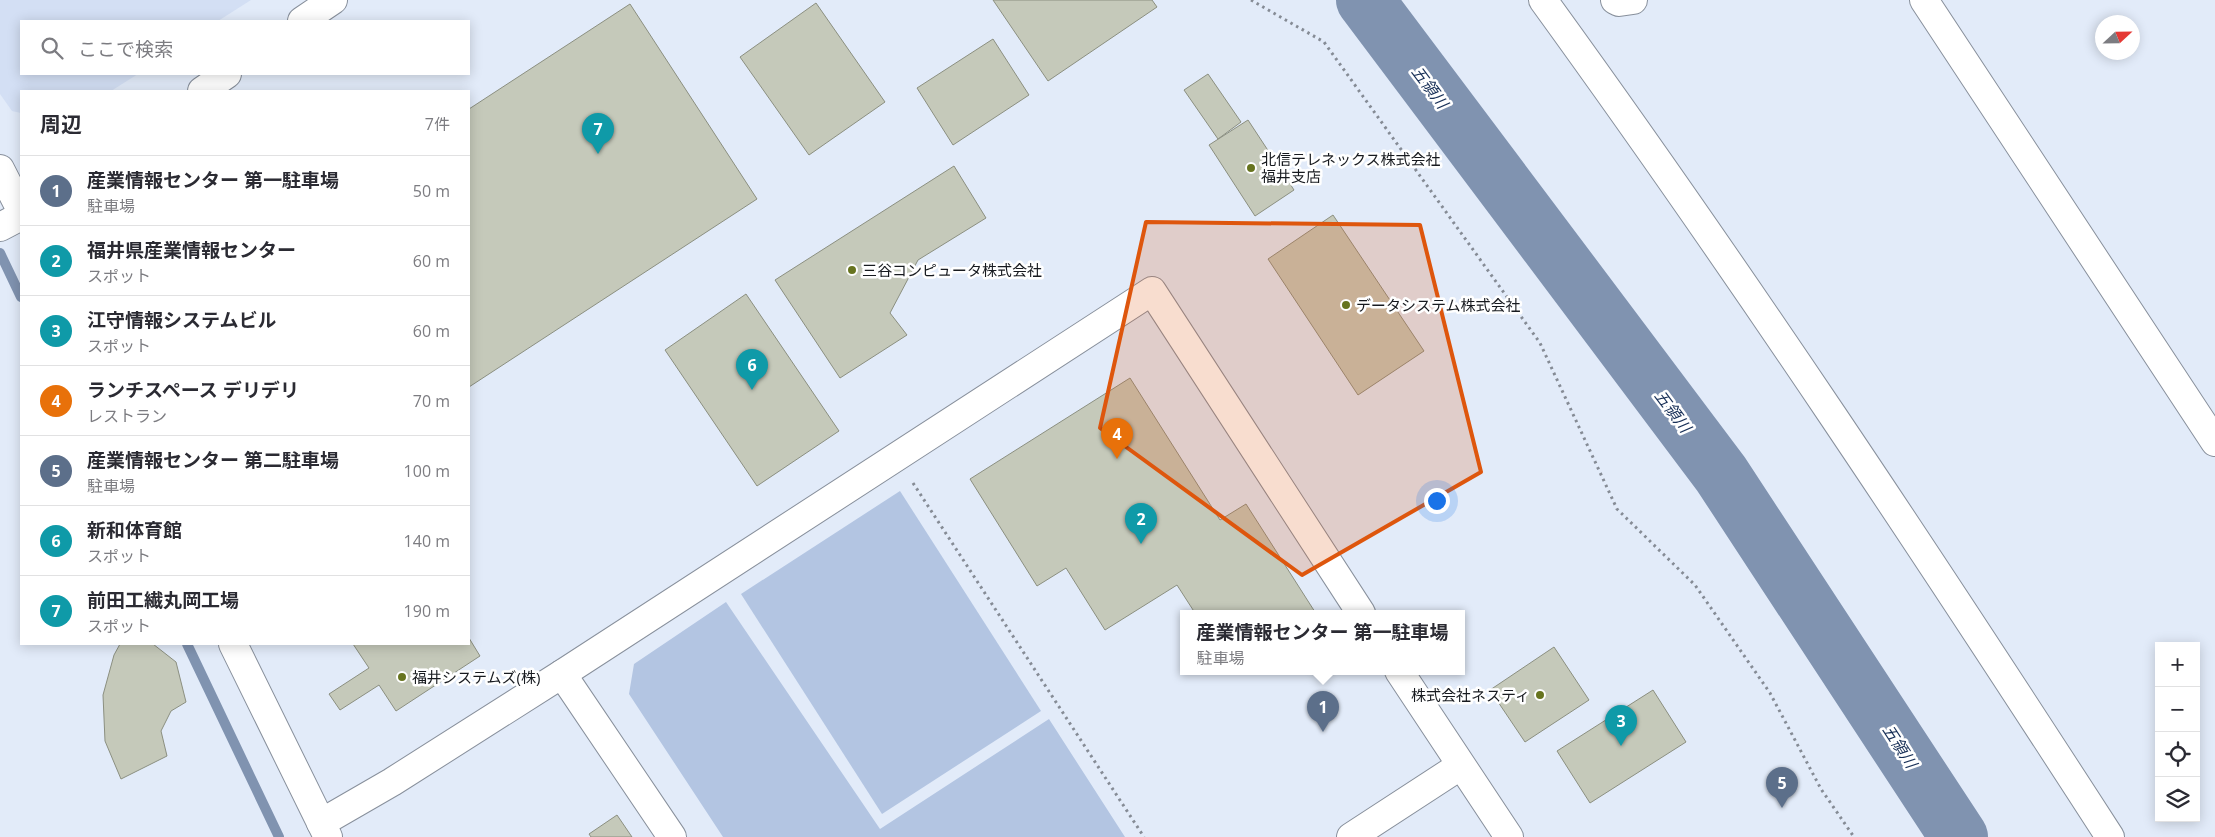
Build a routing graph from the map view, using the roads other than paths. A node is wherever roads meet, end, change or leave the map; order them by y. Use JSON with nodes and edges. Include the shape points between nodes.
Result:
{"nodes":[{"id":1,"x":332,"y":0,"type":"edge"},
{"id":2,"x":1543,"y":0,"type":"edge"},
{"id":3,"x":1924,"y":0,"type":"edge"},
{"id":4,"x":303,"y":20,"type":"edge"},
{"id":5,"x":226,"y":75,"type":"edge"},
{"id":6,"x":203,"y":90,"type":"edge"},
{"id":7,"x":0,"y":169,"type":"edge"},
{"id":8,"x":20,"y":208,"type":"edge"},
{"id":9,"x":20,"y":217,"type":"edge"},
{"id":10,"x":0,"y":228,"type":"edge"},
{"id":11,"x":2215,"y":442,"type":"edge"},
{"id":12,"x":1359,"y":610,"type":"edge"},
{"id":13,"x":232,"y":645,"type":"edge"},
{"id":14,"x":562,"y":674,"type":"junction"},
{"id":15,"x":1402,"y":675,"type":"edge"},
{"id":16,"x":1460,"y":766,"type":"junction"},
{"id":17,"x":324,"y":830,"type":"edge"},
{"id":18,"x":672,"y":837,"type":"edge"},
{"id":19,"x":1351,"y":837,"type":"edge"},
{"id":20,"x":1509,"y":837,"type":"edge"},
{"id":21,"x":2110,"y":837,"type":"edge"}],
"edges":[{"from":1,"to":4,"type":"street"},
{"from":2,"to":21,"type":"street","via":[[1647,143],[1993,656]]},
{"from":3,"to":11,"type":"street"},
{"from":5,"to":6,"type":"street"},
{"from":7,"to":8,"type":"street"},
{"from":9,"to":10,"type":"street"},
{"from":12,"to":14,"type":"street","via":[[1152,291]]},
{"from":13,"to":17,"type":"street"},
{"from":14,"to":17,"type":"street","via":[[392,782]]},
{"from":14,"to":18,"type":"street"},
{"from":15,"to":16,"type":"street"},
{"from":16,"to":19,"type":"street"},
{"from":16,"to":20,"type":"street"}]}
